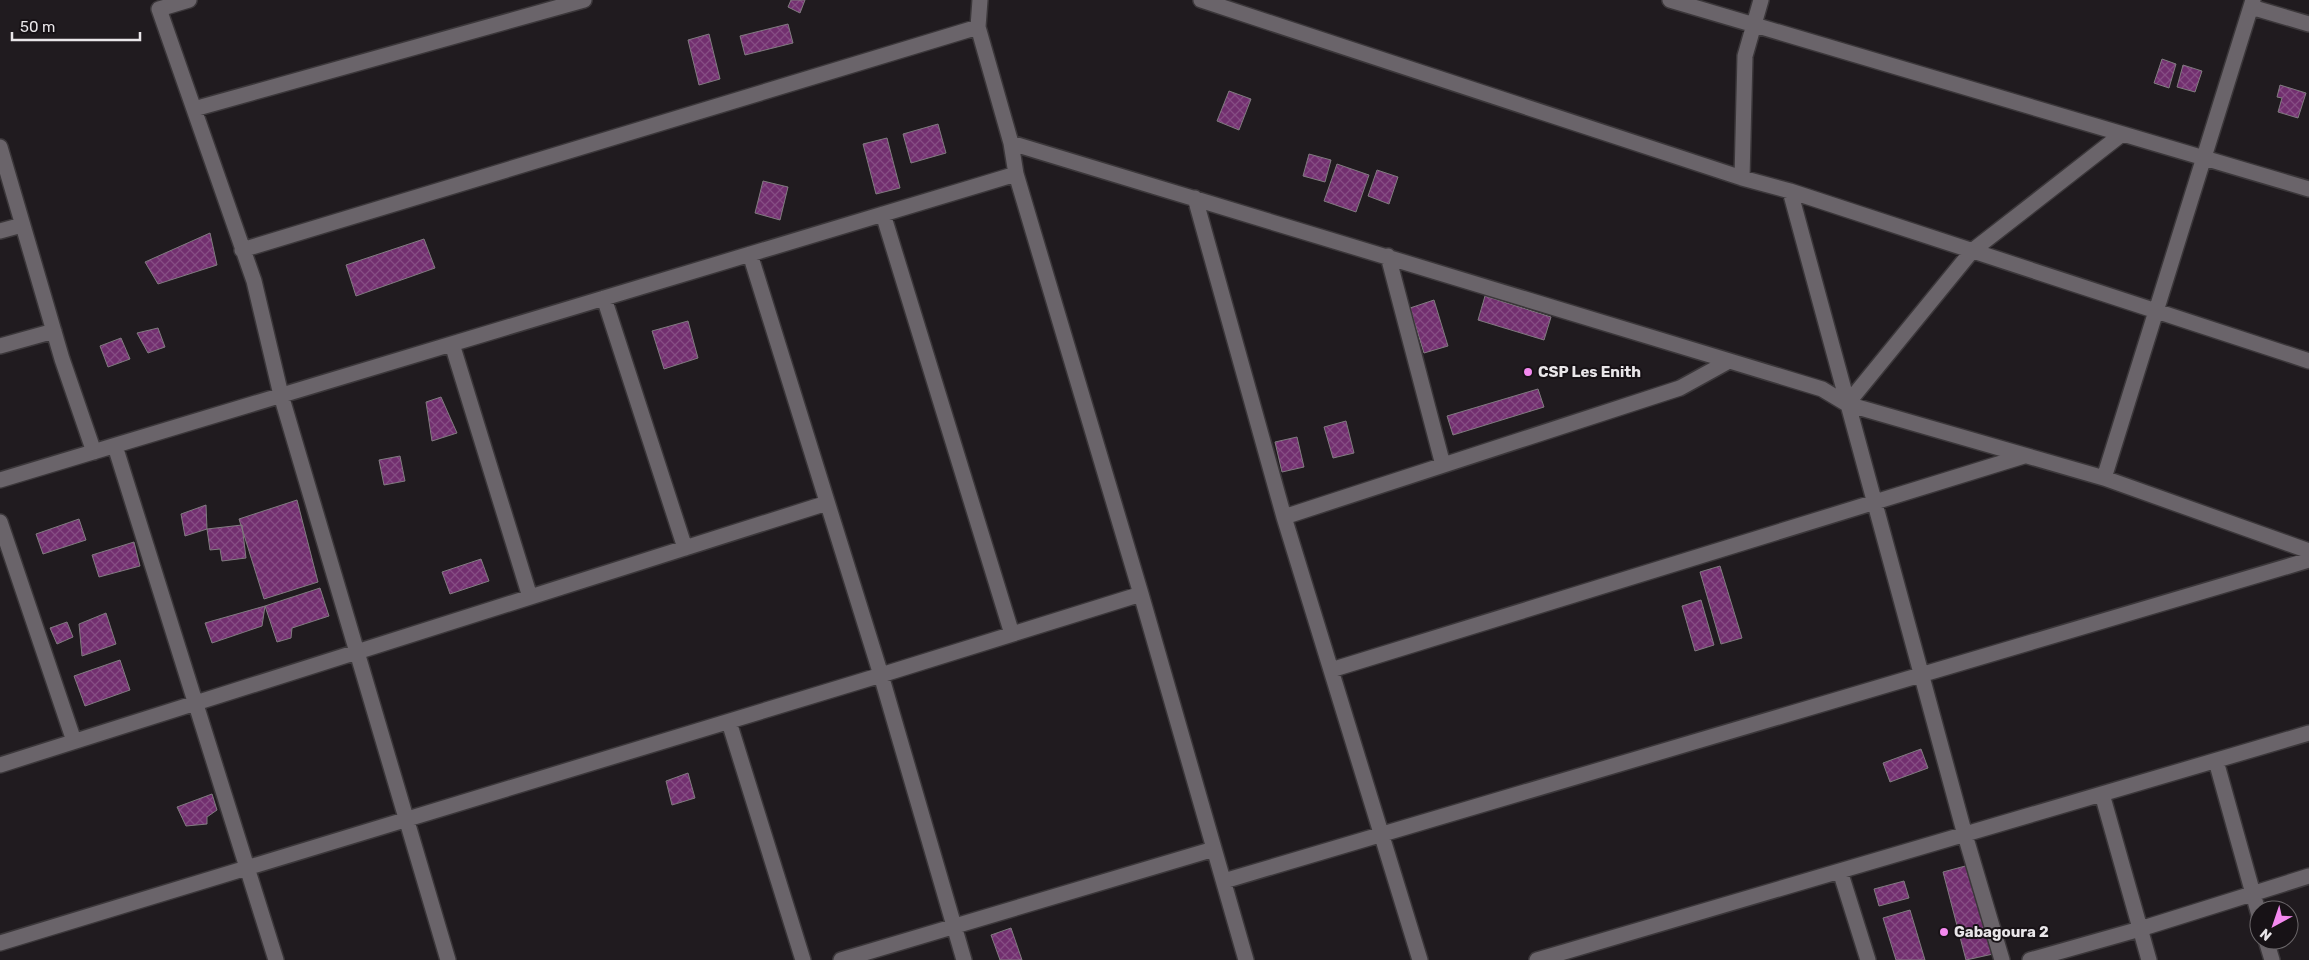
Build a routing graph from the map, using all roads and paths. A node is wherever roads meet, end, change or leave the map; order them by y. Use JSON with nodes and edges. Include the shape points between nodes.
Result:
{"nodes":[{"id":1,"x":189,"y":0,"type":"edge"},
{"id":2,"x":584,"y":0,"type":"edge"},
{"id":3,"x":980,"y":0,"type":"edge"},
{"id":4,"x":1202,"y":0,"type":"edge"},
{"id":5,"x":1670,"y":0,"type":"edge"},
{"id":6,"x":1761,"y":0,"type":"edge"},
{"id":7,"x":2252,"y":3,"type":"edge"},
{"id":8,"x":1753,"y":24,"type":"junction"},
{"id":9,"x":2309,"y":24,"type":"edge"},
{"id":10,"x":978,"y":28,"type":"junction"},
{"id":11,"x":194,"y":109,"type":"junction"},
{"id":12,"x":2122,"y":134,"type":"junction"},
{"id":13,"x":1011,"y":143,"type":"junction"},
{"id":14,"x":0,"y":147,"type":"edge"},
{"id":15,"x":2203,"y":158,"type":"junction"},
{"id":16,"x":1016,"y":174,"type":"junction"},
{"id":17,"x":1742,"y":178,"type":"junction"},
{"id":18,"x":2309,"y":189,"type":"edge"},
{"id":19,"x":1790,"y":192,"type":"junction"},
{"id":20,"x":1195,"y":198,"type":"junction"},
{"id":21,"x":883,"y":214,"type":"junction"},
{"id":22,"x":22,"y":224,"type":"junction"},
{"id":23,"x":0,"y":231,"type":"edge"},
{"id":24,"x":242,"y":250,"type":"junction"},
{"id":25,"x":1972,"y":251,"type":"junction"},
{"id":26,"x":750,"y":254,"type":"junction"},
{"id":27,"x":1388,"y":256,"type":"junction"},
{"id":28,"x":604,"y":298,"type":"junction"},
{"id":29,"x":2156,"y":311,"type":"junction"},
{"id":30,"x":54,"y":331,"type":"junction"},
{"id":31,"x":452,"y":344,"type":"junction"},
{"id":32,"x":0,"y":346,"type":"edge"},
{"id":33,"x":1729,"y":361,"type":"junction"},
{"id":34,"x":2309,"y":361,"type":"edge"},
{"id":35,"x":282,"y":395,"type":"junction"},
{"id":36,"x":1847,"y":404,"type":"junction"},
{"id":37,"x":115,"y":446,"type":"junction"},
{"id":38,"x":94,"y":452,"type":"junction"},
{"id":39,"x":2024,"y":456,"type":"junction"},
{"id":40,"x":1443,"y":465,"type":"junction"},
{"id":41,"x":2104,"y":478,"type":"junction"},
{"id":42,"x":0,"y":480,"type":"edge"},
{"id":43,"x":1873,"y":502,"type":"junction"},
{"id":44,"x":827,"y":503,"type":"junction"},
{"id":45,"x":1284,"y":518,"type":"junction"},
{"id":46,"x":0,"y":522,"type":"edge"},
{"id":47,"x":685,"y":548,"type":"junction"},
{"id":48,"x":2309,"y":551,"type":"edge"},
{"id":49,"x":2309,"y":560,"type":"edge"},
{"id":50,"x":1141,"y":594,"type":"junction"},
{"id":51,"x":530,"y":597,"type":"junction"},
{"id":52,"x":1012,"y":634,"type":"junction"},
{"id":53,"x":357,"y":652,"type":"junction"},
{"id":54,"x":1331,"y":670,"type":"junction"},
{"id":55,"x":881,"y":675,"type":"junction"},
{"id":56,"x":1921,"y":675,"type":"junction"},
{"id":57,"x":196,"y":703,"type":"junction"},
{"id":58,"x":729,"y":722,"type":"junction"},
{"id":59,"x":2309,"y":733,"type":"edge"},
{"id":60,"x":74,"y":741,"type":"junction"},
{"id":61,"x":2216,"y":761,"type":"junction"},
{"id":62,"x":0,"y":765,"type":"edge"},
{"id":63,"x":2102,"y":794,"type":"junction"},
{"id":64,"x":406,"y":820,"type":"junction"},
{"id":65,"x":1382,"y":834,"type":"junction"},
{"id":66,"x":1965,"y":834,"type":"junction"},
{"id":67,"x":1214,"y":849,"type":"junction"},
{"id":68,"x":248,"y":868,"type":"junction"},
{"id":69,"x":1840,"y":871,"type":"junction"},
{"id":70,"x":2309,"y":876,"type":"edge"},
{"id":71,"x":1224,"y":881,"type":"junction"},
{"id":72,"x":2252,"y":892,"type":"junction"},
{"id":73,"x":2254,"y":900,"type":"edge"},
{"id":74,"x":954,"y":926,"type":"junction"},
{"id":75,"x":2140,"y":930,"type":"junction"},
{"id":76,"x":0,"y":943,"type":"edge"},
{"id":77,"x":276,"y":960,"type":"edge"},
{"id":78,"x":448,"y":960,"type":"edge"},
{"id":79,"x":803,"y":960,"type":"edge"},
{"id":80,"x":841,"y":960,"type":"edge"},
{"id":81,"x":964,"y":960,"type":"edge"},
{"id":82,"x":1246,"y":960,"type":"edge"},
{"id":83,"x":1420,"y":960,"type":"edge"},
{"id":84,"x":1537,"y":960,"type":"edge"},
{"id":85,"x":1868,"y":960,"type":"edge"},
{"id":86,"x":2002,"y":960,"type":"edge"},
{"id":87,"x":2030,"y":960,"type":"edge"},
{"id":88,"x":2149,"y":960,"type":"edge"}],
"edges":[{"from":1,"to":11,"type":"street","via":[[159,9]]},
{"from":2,"to":11,"type":"street"},
{"from":3,"to":10,"type":"street"},
{"from":4,"to":17,"type":"street"},
{"from":5,"to":8,"type":"street"},
{"from":6,"to":8,"type":"street"},
{"from":7,"to":9,"type":"street"},
{"from":7,"to":15,"type":"street"},
{"from":8,"to":12,"type":"street"},
{"from":8,"to":17,"type":"street","via":[[1745,56]]},
{"from":10,"to":13,"type":"street"},
{"from":10,"to":24,"type":"street"},
{"from":11,"to":24,"type":"street"},
{"from":12,"to":15,"type":"street"},
{"from":12,"to":25,"type":"street"},
{"from":13,"to":16,"type":"street"},
{"from":13,"to":20,"type":"street"},
{"from":14,"to":22,"type":"street"},
{"from":15,"to":18,"type":"street"},
{"from":15,"to":29,"type":"street"},
{"from":16,"to":21,"type":"street"},
{"from":16,"to":50,"type":"street"},
{"from":17,"to":19,"type":"street"},
{"from":19,"to":25,"type":"street"},
{"from":19,"to":36,"type":"street"},
{"from":20,"to":27,"type":"street"},
{"from":20,"to":45,"type":"street"},
{"from":21,"to":26,"type":"street"},
{"from":21,"to":52,"type":"street"},
{"from":22,"to":23,"type":"street"},
{"from":22,"to":30,"type":"street"},
{"from":24,"to":35,"type":"street","via":[[254,281]]},
{"from":25,"to":29,"type":"street"},
{"from":25,"to":36,"type":"street"},
{"from":26,"to":28,"type":"street"},
{"from":26,"to":44,"type":"street"},
{"from":27,"to":33,"type":"street"},
{"from":27,"to":40,"type":"street"},
{"from":28,"to":31,"type":"street"},
{"from":28,"to":47,"type":"street"},
{"from":29,"to":34,"type":"street"},
{"from":29,"to":41,"type":"street"},
{"from":30,"to":32,"type":"street"},
{"from":30,"to":38,"type":"street"},
{"from":31,"to":35,"type":"street"},
{"from":31,"to":51,"type":"street"},
{"from":33,"to":36,"type":"street","via":[[1822,389]]},
{"from":33,"to":40,"type":"street","via":[[1680,388]]},
{"from":35,"to":37,"type":"street"},
{"from":35,"to":53,"type":"street"},
{"from":36,"to":39,"type":"street"},
{"from":36,"to":43,"type":"street"},
{"from":37,"to":38,"type":"street"},
{"from":37,"to":57,"type":"street"},
{"from":38,"to":42,"type":"street"},
{"from":39,"to":41,"type":"street"},
{"from":39,"to":43,"type":"street"},
{"from":40,"to":45,"type":"street"},
{"from":41,"to":48,"type":"street"},
{"from":43,"to":54,"type":"street"},
{"from":43,"to":56,"type":"street"},
{"from":44,"to":47,"type":"street"},
{"from":44,"to":55,"type":"street"},
{"from":45,"to":54,"type":"street"},
{"from":46,"to":60,"type":"street"},
{"from":47,"to":51,"type":"street"},
{"from":49,"to":56,"type":"street"},
{"from":50,"to":52,"type":"street"},
{"from":50,"to":67,"type":"street"},
{"from":51,"to":53,"type":"street"},
{"from":52,"to":55,"type":"street"},
{"from":53,"to":57,"type":"street"},
{"from":53,"to":64,"type":"street"},
{"from":54,"to":65,"type":"street"},
{"from":55,"to":58,"type":"street"},
{"from":55,"to":74,"type":"street"},
{"from":56,"to":65,"type":"street"},
{"from":56,"to":66,"type":"street"},
{"from":57,"to":60,"type":"street"},
{"from":57,"to":68,"type":"street"},
{"from":58,"to":64,"type":"street"},
{"from":58,"to":79,"type":"street"},
{"from":59,"to":61,"type":"street"},
{"from":60,"to":62,"type":"street"},
{"from":61,"to":63,"type":"street"},
{"from":61,"to":72,"type":"street"},
{"from":63,"to":66,"type":"street"},
{"from":63,"to":75,"type":"street"},
{"from":64,"to":68,"type":"street"},
{"from":64,"to":78,"type":"street"},
{"from":65,"to":71,"type":"street"},
{"from":65,"to":83,"type":"street"},
{"from":66,"to":69,"type":"street"},
{"from":66,"to":86,"type":"street"},
{"from":67,"to":71,"type":"street"},
{"from":67,"to":74,"type":"street"},
{"from":68,"to":76,"type":"street"},
{"from":68,"to":77,"type":"street"},
{"from":69,"to":84,"type":"street"},
{"from":69,"to":85,"type":"street"},
{"from":70,"to":72,"type":"street"},
{"from":71,"to":82,"type":"street"},
{"from":72,"to":73,"type":"street"},
{"from":72,"to":75,"type":"street"},
{"from":74,"to":80,"type":"street"},
{"from":74,"to":81,"type":"street"},
{"from":75,"to":87,"type":"street"},
{"from":75,"to":88,"type":"street"}]}
